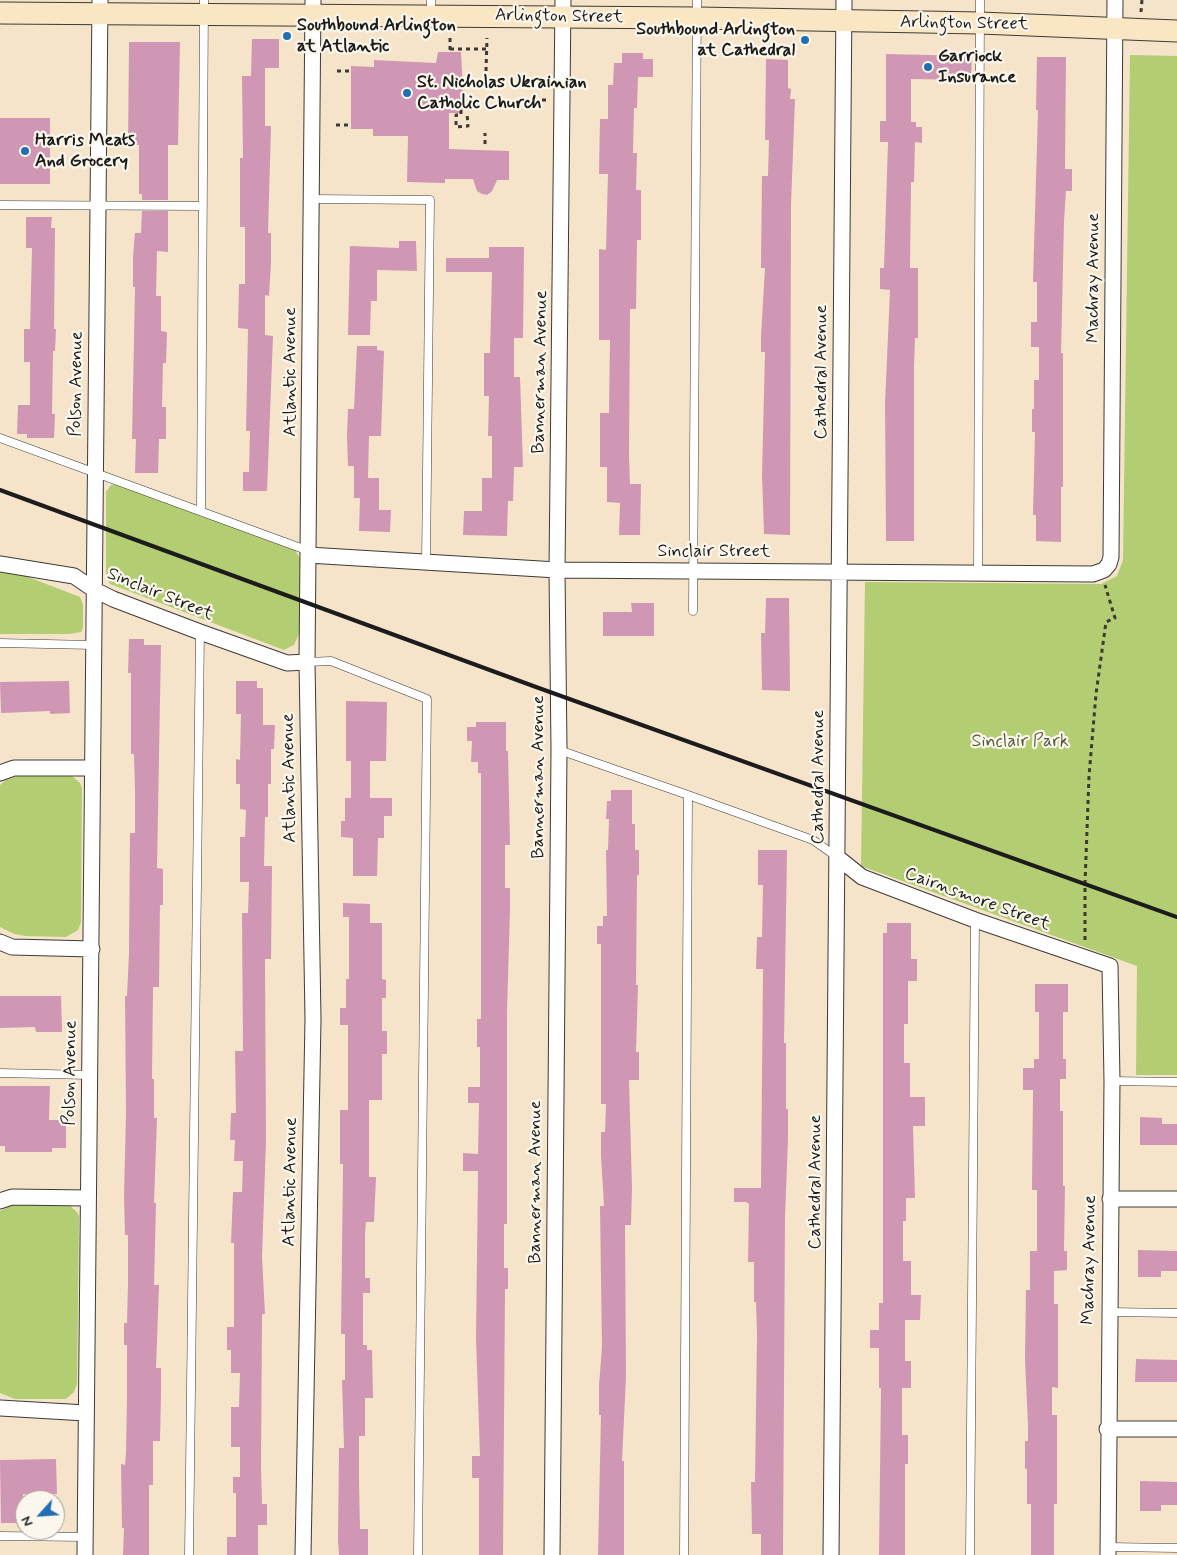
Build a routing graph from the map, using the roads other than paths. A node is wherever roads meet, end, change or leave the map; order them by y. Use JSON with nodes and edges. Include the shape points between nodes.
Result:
{"nodes":[{"id":1,"x":844,"y":0,"type":"edge"},
{"id":2,"x":980,"y":0,"type":"edge"},
{"id":3,"x":1115,"y":0,"type":"edge"},
{"id":4,"x":100,"y":7,"type":"edge"},
{"id":5,"x":204,"y":8,"type":"edge"},
{"id":6,"x":313,"y":8,"type":"edge"},
{"id":7,"x":431,"y":8,"type":"edge"},
{"id":8,"x":563,"y":9,"type":"edge"},
{"id":9,"x":697,"y":9,"type":"edge"},
{"id":10,"x":0,"y":13,"type":"edge"},
{"id":11,"x":844,"y":22,"type":"junction"},
{"id":12,"x":980,"y":23,"type":"junction"},
{"id":13,"x":1115,"y":28,"type":"junction"},
{"id":14,"x":1177,"y":31,"type":"edge"},
{"id":15,"x":311,"y":199,"type":"junction"},
{"id":16,"x":0,"y":205,"type":"edge"},
{"id":17,"x":98,"y":205,"type":"junction"},
{"id":18,"x":203,"y":206,"type":"junction"},
{"id":19,"x":0,"y":438,"type":"edge"},
{"id":20,"x":95,"y":473,"type":"junction"},
{"id":21,"x":201,"y":511,"type":"junction"},
{"id":22,"x":308,"y":553,"type":"junction"},
{"id":23,"x":426,"y":562,"type":"junction"},
{"id":24,"x":0,"y":564,"type":"edge"},
{"id":25,"x":557,"y":570,"type":"junction"},
{"id":26,"x":695,"y":570,"type":"junction"},
{"id":27,"x":840,"y":571,"type":"junction"},
{"id":28,"x":1101,"y":572,"type":"joint"},
{"id":29,"x":978,"y":573,"type":"junction"},
{"id":30,"x":93,"y":589,"type":"junction"},
{"id":31,"x":693,"y":611,"type":"dead end"},
{"id":32,"x":200,"y":632,"type":"junction"},
{"id":33,"x":0,"y":643,"type":"edge"},
{"id":34,"x":93,"y":645,"type":"junction"},
{"id":35,"x":307,"y":662,"type":"junction"},
{"id":36,"x":559,"y":750,"type":"junction"},
{"id":37,"x":92,"y":768,"type":"junction"},
{"id":38,"x":0,"y":773,"type":"edge"},
{"id":39,"x":688,"y":796,"type":"junction"},
{"id":40,"x":837,"y":857,"type":"junction"},
{"id":41,"x":975,"y":920,"type":"junction"},
{"id":42,"x":0,"y":942,"type":"edge"},
{"id":43,"x":92,"y":949,"type":"junction"},
{"id":44,"x":1110,"y":966,"type":"joint"},
{"id":45,"x":0,"y":1073,"type":"edge"},
{"id":46,"x":90,"y":1075,"type":"junction"},
{"id":47,"x":1112,"y":1081,"type":"junction"},
{"id":48,"x":1177,"y":1082,"type":"edge"},
{"id":49,"x":88,"y":1198,"type":"junction"},
{"id":50,"x":1110,"y":1199,"type":"junction"},
{"id":51,"x":1177,"y":1199,"type":"edge"},
{"id":52,"x":0,"y":1201,"type":"edge"},
{"id":53,"x":1108,"y":1312,"type":"junction"},
{"id":54,"x":1177,"y":1313,"type":"edge"},
{"id":55,"x":0,"y":1408,"type":"edge"},
{"id":56,"x":86,"y":1413,"type":"junction"},
{"id":57,"x":1107,"y":1428,"type":"junction"},
{"id":58,"x":1177,"y":1429,"type":"edge"},
{"id":59,"x":0,"y":1536,"type":"edge"},
{"id":60,"x":85,"y":1537,"type":"junction"},
{"id":61,"x":1177,"y":1548,"type":"edge"},
{"id":62,"x":1108,"y":1551,"type":"edge"},
{"id":63,"x":85,"y":1555,"type":"edge"},
{"id":64,"x":189,"y":1555,"type":"edge"},
{"id":65,"x":303,"y":1555,"type":"edge"},
{"id":66,"x":418,"y":1555,"type":"edge"},
{"id":67,"x":552,"y":1555,"type":"edge"},
{"id":68,"x":684,"y":1555,"type":"edge"},
{"id":69,"x":831,"y":1555,"type":"edge"},
{"id":70,"x":970,"y":1555,"type":"edge"}],
"edges":[{"from":1,"to":11,"type":"street","name":"Cathedral Avenue"},
{"from":2,"to":12,"type":"lane"},
{"from":3,"to":13,"type":"street","name":"Machray Avenue"},
{"from":4,"to":5,"type":"main road","name":"Arlington Street"},
{"from":4,"to":10,"type":"main road","name":"Arlington Street"},
{"from":4,"to":17,"type":"street","name":"Polson Avenue"},
{"from":5,"to":6,"type":"main road","name":"Arlington Street"},
{"from":5,"to":18,"type":"lane"},
{"from":6,"to":7,"type":"main road","name":"Arlington Street"},
{"from":6,"to":15,"type":"street","name":"Atlantic Avenue"},
{"from":7,"to":8,"type":"main road","name":"Arlington Street"},
{"from":8,"to":9,"type":"main road","name":"Arlington Street"},
{"from":8,"to":25,"type":"street","name":"Bannerman Avenue"},
{"from":9,"to":11,"type":"main road","name":"Arlington Street"},
{"from":9,"to":26,"type":"lane"},
{"from":11,"to":12,"type":"main road","name":"Arlington Street"},
{"from":11,"to":27,"type":"street","name":"Cathedral Avenue"},
{"from":12,"to":13,"type":"main road","name":"Arlington Street"},
{"from":12,"to":29,"type":"lane"},
{"from":13,"to":14,"type":"main road","name":"Arlington Street"},
{"from":13,"to":28,"type":"street","name":"Machray Avenue","via":[[1111,556],[1109,564]]},
{"from":15,"to":22,"type":"street","name":"Atlantic Avenue"},
{"from":15,"to":23,"type":"lane","via":[[430,200]]},
{"from":16,"to":17,"type":"lane"},
{"from":17,"to":18,"type":"lane"},
{"from":17,"to":20,"type":"street","name":"Polson Avenue"},
{"from":18,"to":21,"type":"lane"},
{"from":19,"to":20,"type":"lane"},
{"from":20,"to":21,"type":"lane"},
{"from":20,"to":30,"type":"street","name":"Polson Avenue"},
{"from":21,"to":22,"type":"lane"},
{"from":22,"to":23,"type":"street","name":"Sinclair Street"},
{"from":22,"to":35,"type":"street","name":"Atlantic Avenue"},
{"from":23,"to":25,"type":"street","name":"Sinclair Street"},
{"from":24,"to":30,"type":"street","name":"Sinclair Street","via":[[74,576]]},
{"from":25,"to":26,"type":"street","name":"Sinclair Street"},
{"from":25,"to":36,"type":"street","name":"Bannerman Avenue"},
{"from":26,"to":27,"type":"street","name":"Sinclair Street"},
{"from":26,"to":31,"type":"lane"},
{"from":27,"to":29,"type":"street","name":"Sinclair Street"},
{"from":27,"to":40,"type":"street","name":"Cathedral Avenue"},
{"from":28,"to":29,"type":"street","name":"Sinclair Street"},
{"from":30,"to":32,"type":"street","name":"Sinclair Street"},
{"from":30,"to":34,"type":"street","name":"Polson Avenue"},
{"from":32,"to":35,"type":"street","name":"Sinclair Street","via":[[287,663]]},
{"from":32,"to":64,"type":"lane"},
{"from":33,"to":34,"type":"lane"},
{"from":34,"to":37,"type":"street","name":"Polson Avenue"},
{"from":35,"to":65,"type":"street","name":"Atlantic Avenue","via":[[313,1019]]},
{"from":35,"to":66,"type":"lane","via":[[331,661],[427,699]]},
{"from":36,"to":39,"type":"lane"},
{"from":36,"to":67,"type":"street","name":"Bannerman Avenue"},
{"from":37,"to":38,"type":"street","via":[[14,768]]},
{"from":37,"to":43,"type":"street","name":"Polson Avenue"},
{"from":39,"to":40,"type":"lane","via":[[813,840]]},
{"from":39,"to":68,"type":"lane"},
{"from":40,"to":41,"type":"street","name":"Cairnsmore Street","via":[[862,877]]},
{"from":40,"to":69,"type":"street","name":"Cathedral Avenue"},
{"from":41,"to":44,"type":"street","name":"Cairnsmore Street"},
{"from":41,"to":70,"type":"lane"},
{"from":42,"to":43,"type":"street","via":[[12,947]]},
{"from":43,"to":46,"type":"street","name":"Polson Avenue"},
{"from":44,"to":47,"type":"street","name":"Machray Avenue"},
{"from":45,"to":46,"type":"lane"},
{"from":46,"to":49,"type":"street","name":"Polson Avenue"},
{"from":47,"to":48,"type":"lane"},
{"from":47,"to":50,"type":"street","name":"Machray Avenue"},
{"from":49,"to":52,"type":"street","via":[[12,1197]]},
{"from":49,"to":56,"type":"street","name":"Polson Avenue"},
{"from":50,"to":51,"type":"street"},
{"from":50,"to":53,"type":"street","name":"Machray Avenue"},
{"from":53,"to":54,"type":"lane"},
{"from":53,"to":57,"type":"street","name":"Machray Avenue"},
{"from":55,"to":56,"type":"street"},
{"from":56,"to":60,"type":"street","name":"Polson Avenue"},
{"from":57,"to":58,"type":"street"},
{"from":57,"to":62,"type":"street","name":"Machray Avenue"},
{"from":59,"to":60,"type":"lane"},
{"from":60,"to":63,"type":"street","name":"Polson Avenue"},
{"from":61,"to":62,"type":"lane"}]}
